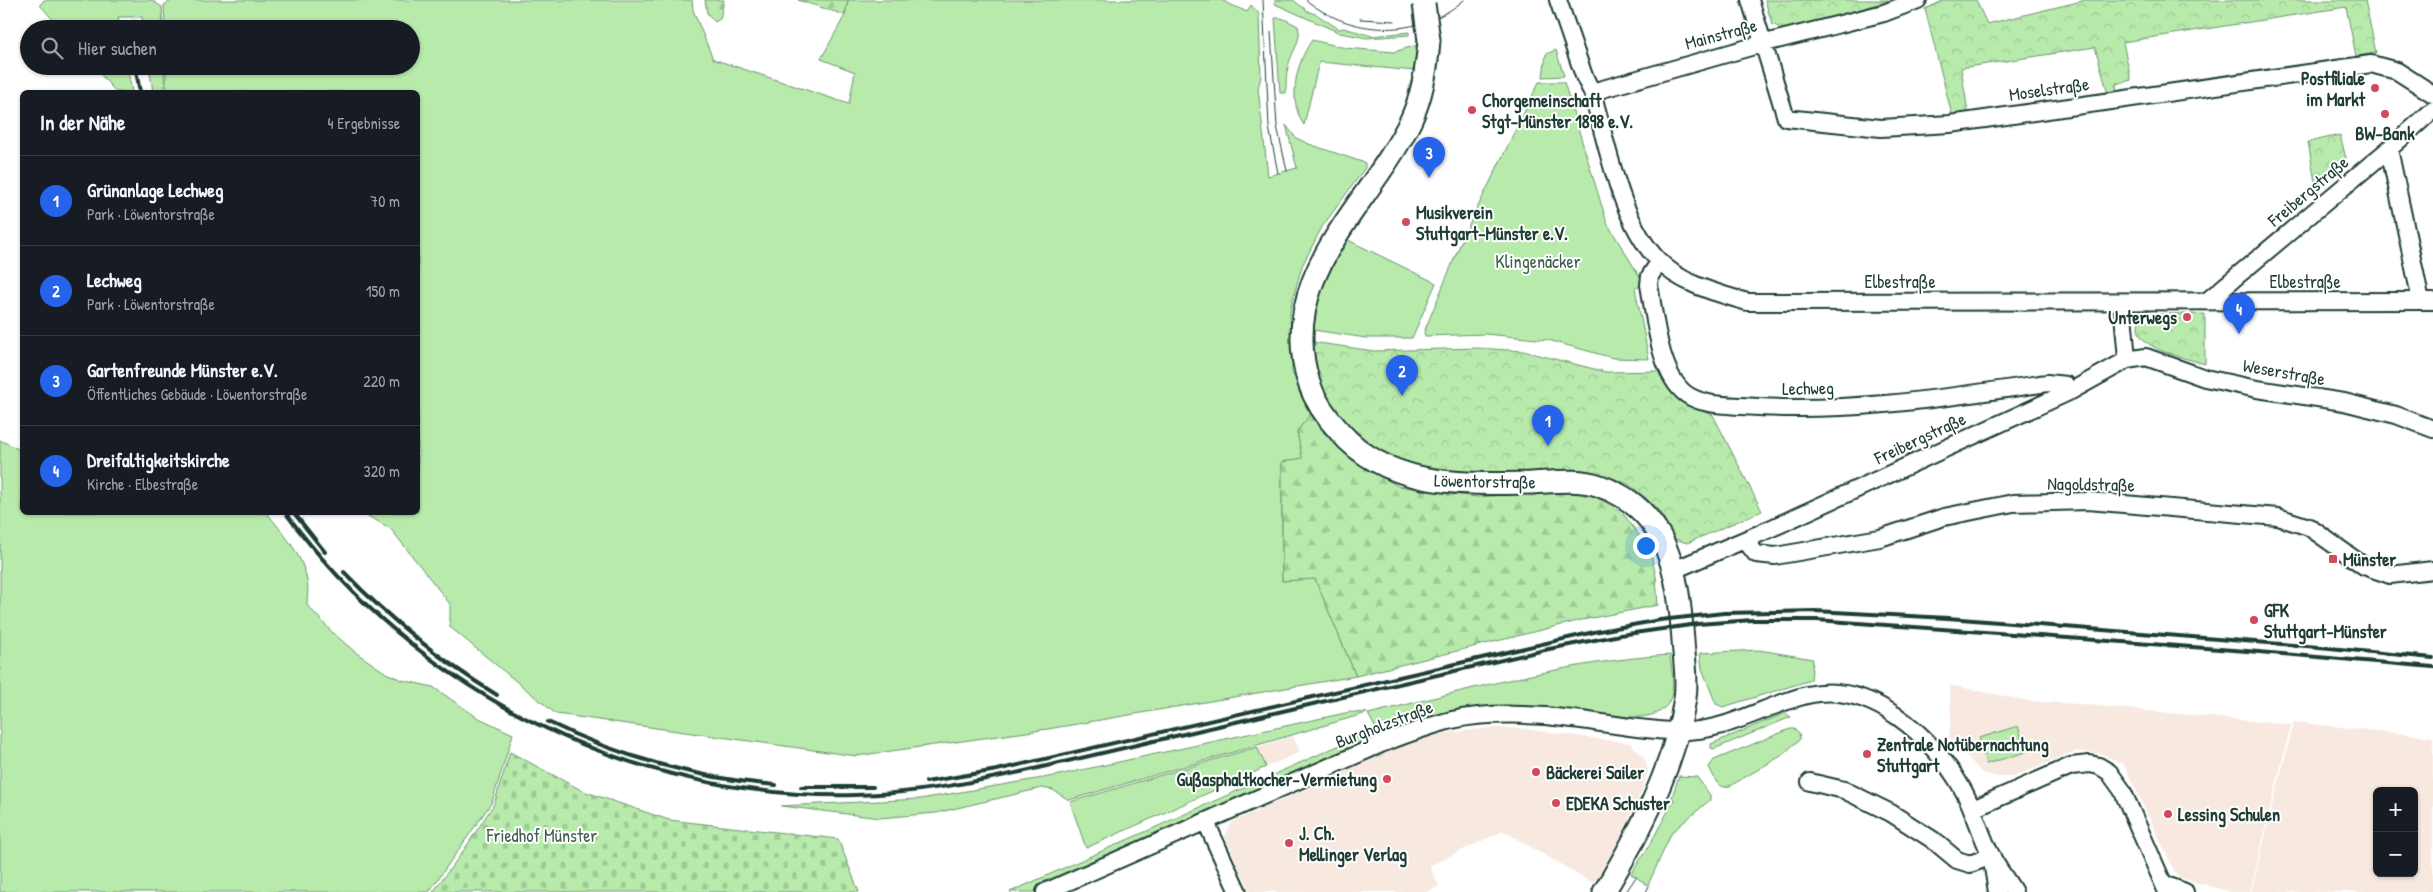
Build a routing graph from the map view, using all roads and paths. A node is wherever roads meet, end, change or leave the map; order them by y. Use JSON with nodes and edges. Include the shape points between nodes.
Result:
{"nodes":[{"id":1,"x":1558,"y":0,"type":"edge"},
{"id":2,"x":1750,"y":0,"type":"edge"},
{"id":3,"x":1918,"y":0,"type":"edge"},
{"id":4,"x":1422,"y":1,"type":"edge"},
{"id":5,"x":1765,"y":43,"type":"junction"},
{"id":6,"x":1592,"y":92,"type":"junction"},
{"id":7,"x":2433,"y":94,"type":"edge"},
{"id":8,"x":2433,"y":110,"type":"edge"},
{"id":9,"x":2389,"y":149,"type":"junction"},
{"id":10,"x":1659,"y":262,"type":"junction"},
{"id":11,"x":2427,"y":301,"type":"edge"},
{"id":12,"x":2122,"y":302,"type":"junction"},
{"id":13,"x":2208,"y":302,"type":"junction"},
{"id":14,"x":2127,"y":360,"type":"junction"},
{"id":15,"x":2072,"y":391,"type":"junction"},
{"id":16,"x":2433,"y":430,"type":"edge"},
{"id":17,"x":1745,"y":540,"type":"junction"},
{"id":18,"x":1674,"y":570,"type":"junction"},
{"id":19,"x":2433,"y":570,"type":"edge"},
{"id":20,"x":1677,"y":732,"type":"junction"},
{"id":21,"x":1810,"y":782,"type":"dead end"},
{"id":22,"x":1973,"y":809,"type":"junction"},
{"id":23,"x":1206,"y":822,"type":"junction"},
{"id":24,"x":1992,"y":856,"type":"junction"},
{"id":25,"x":2166,"y":888,"type":"edge"},
{"id":26,"x":1045,"y":892,"type":"edge"},
{"id":27,"x":1238,"y":892,"type":"edge"},
{"id":28,"x":1604,"y":892,"type":"edge"},
{"id":29,"x":1997,"y":892,"type":"edge"},
{"id":30,"x":2014,"y":892,"type":"edge"},
{"id":31,"x":2185,"y":892,"type":"edge"}],
"edges":[{"from":1,"to":6,"type":"street","name":"Elbestraße"},
{"from":2,"to":5,"type":"street","name":"Moselstraße"},
{"from":3,"to":5,"type":"street","name":"Mainstraße","via":[[1884,13]]},
{"from":4,"to":18,"type":"main road","name":"Löwentorstraße","bridge":true,"via":[[1429,40],[1424,82],[1411,119],[1321,261],[1310,288],[1302,335],[1310,385],[1319,405],[1349,443],[1396,472],[1447,482],[1597,484],[1632,502],[1647,516],[1665,544]]},
{"from":5,"to":6,"type":"street","name":"Mainstraße"},
{"from":5,"to":7,"type":"street","name":"Moselstraße","via":[[1786,118],[1881,128],[1950,124],[2371,64],[2397,71]]},
{"from":6,"to":10,"type":"street","name":"Elbestraße","via":[[1626,209],[1643,243]]},
{"from":8,"to":9,"type":"street","name":"Freibergstraße"},
{"from":9,"to":11,"type":"street"},
{"from":9,"to":13,"type":"street","name":"Freibergstraße"},
{"from":10,"to":12,"type":"street","name":"Elbestraße","via":[[1711,292],[1747,302]]},
{"from":10,"to":15,"type":"street","name":"Lechweg","via":[[1648,285],[1663,354],[1678,387],[1695,399],[1776,409],[1851,408],[1924,402],[2046,383],[2066,385]]},
{"from":11,"to":13,"type":"street","name":"Elbestraße"},
{"from":12,"to":13,"type":"street","name":"Elbestraße"},
{"from":12,"to":14,"type":"street"},
{"from":14,"to":15,"type":"street","name":"Freibergstraße"},
{"from":14,"to":16,"type":"street","name":"Weserstraße","via":[[2146,357],[2205,378],[2344,402],[2396,415]]},
{"from":15,"to":17,"type":"street","name":"Freibergstraße"},
{"from":17,"to":18,"type":"street","name":"Freibergstraße"},
{"from":17,"to":19,"type":"street","name":"Nagoldstraße","via":[[1756,554],[1775,556],[1880,538],[1944,517],[2013,503],[2088,501],[2278,517],[2309,528],[2364,566],[2390,575]]},
{"from":18,"to":20,"type":"main road","name":"Löwentorstraße","via":[[1686,689]]},
{"from":20,"to":22,"type":"street","name":"Burgholzstraße","via":[[1736,722],[1807,695],[1832,692],[1854,695],[1885,708],[1935,750]]},
{"from":20,"to":23,"type":"street","name":"Burgholzstraße","via":[[1633,729],[1572,718],[1516,716],[1454,720],[1381,744]]},
{"from":20,"to":28,"type":"main road","name":"Löwentorstraße","via":[[1662,778],[1636,837]]},
{"from":21,"to":24,"type":"street","via":[[1844,790],[1891,814],[1933,840],[1957,860],[1970,864]]},
{"from":22,"to":24,"type":"street","name":"Burgholzstraße"},
{"from":22,"to":25,"type":"street","via":[[2071,766],[2098,766],[2109,772],[2122,790]]},
{"from":23,"to":26,"type":"street","name":"Burgholzstraße"},
{"from":23,"to":27,"type":"street"},
{"from":24,"to":29,"type":"street"},
{"from":24,"to":30,"type":"street"},
{"from":25,"to":31,"type":"street"}]}
